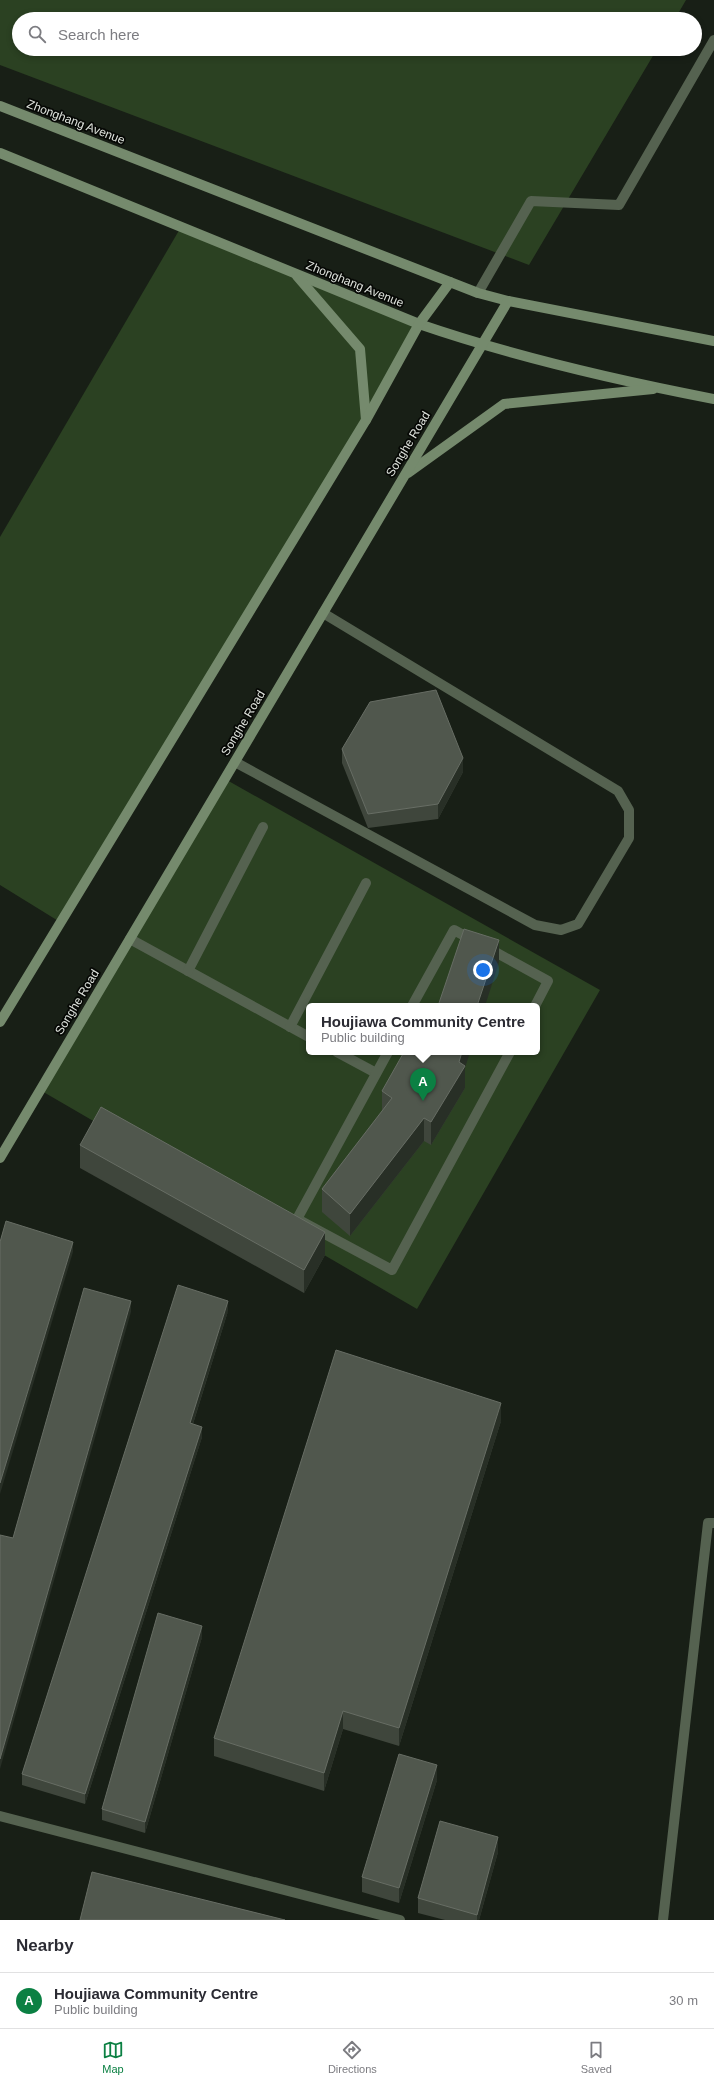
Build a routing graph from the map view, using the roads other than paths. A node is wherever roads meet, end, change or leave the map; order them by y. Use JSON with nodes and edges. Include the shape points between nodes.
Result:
{"nodes":[{"id":1,"x":714,"y":40,"type":"edge"},
{"id":2,"x":0,"y":106,"type":"edge"},
{"id":3,"x":0,"y":153,"type":"edge"},
{"id":4,"x":296,"y":274,"type":"junction"},
{"id":5,"x":450,"y":282,"type":"junction"},
{"id":6,"x":478,"y":293,"type":"junction"},
{"id":7,"x":508,"y":301,"type":"junction"},
{"id":8,"x":419,"y":324,"type":"junction"},
{"id":9,"x":714,"y":341,"type":"edge"},
{"id":10,"x":481,"y":345,"type":"junction"},
{"id":11,"x":661,"y":388,"type":"junction"},
{"id":12,"x":714,"y":399,"type":"edge"},
{"id":13,"x":366,"y":420,"type":"junction"},
{"id":14,"x":404,"y":476,"type":"junction"},
{"id":15,"x":323,"y":613,"type":"junction"},
{"id":16,"x":235,"y":762,"type":"junction"},
{"id":17,"x":263,"y":827,"type":"dead end"},
{"id":18,"x":366,"y":883,"type":"dead end"},
{"id":19,"x":130,"y":939,"type":"junction"},
{"id":20,"x":188,"y":971,"type":"junction"},
{"id":21,"x":414,"y":1003,"type":"edge"},
{"id":22,"x":537,"y":1003,"type":"edge"},
{"id":23,"x":0,"y":1022,"type":"edge"},
{"id":24,"x":290,"y":1026,"type":"junction"},
{"id":25,"x":306,"y":1035,"type":"edge"},
{"id":26,"x":343,"y":1055,"type":"edge"},
{"id":27,"x":386,"y":1055,"type":"edge"},
{"id":28,"x":508,"y":1055,"type":"edge"},
{"id":29,"x":376,"y":1073,"type":"junction"},
{"id":30,"x":0,"y":1158,"type":"edge"},
{"id":31,"x":714,"y":1513,"type":"edge"},
{"id":32,"x":711,"y":1523,"type":"edge"},
{"id":33,"x":0,"y":1816,"type":"edge"},
{"id":34,"x":400,"y":1920,"type":"edge"},
{"id":35,"x":663,"y":1920,"type":"edge"}],
"edges":[{"from":1,"to":6,"type":"street","via":[[619,205],[531,201]]},
{"from":2,"to":5,"type":"main road","name":"Zhonghang Avenue"},
{"from":3,"to":4,"type":"main road","name":"Zhonghang Avenue"},
{"from":4,"to":8,"type":"main road","name":"Zhonghang Avenue"},
{"from":4,"to":13,"type":"main road","via":[[360,349]]},
{"from":5,"to":6,"type":"main road","name":"Zhonghang Avenue"},
{"from":5,"to":8,"type":"main road"},
{"from":6,"to":7,"type":"main road","name":"Zhonghang Avenue"},
{"from":7,"to":9,"type":"main road","name":"Zhonghang Avenue"},
{"from":7,"to":10,"type":"main road","name":"Songhe Road"},
{"from":8,"to":10,"type":"main road","name":"Zhonghang Avenue"},
{"from":8,"to":13,"type":"main road"},
{"from":10,"to":11,"type":"main road","name":"Zhonghang Avenue"},
{"from":10,"to":14,"type":"main road","name":"Songhe Road"},
{"from":11,"to":12,"type":"main road","name":"Zhonghang Avenue"},
{"from":11,"to":14,"type":"main road","via":[[504,404]]},
{"from":13,"to":23,"type":"main road"},
{"from":14,"to":15,"type":"main road","name":"Songhe Road"},
{"from":15,"to":16,"type":"main road","name":"Songhe Road"},
{"from":15,"to":16,"type":"street","via":[[618,791],[629,810],[629,838],[578,924],[561,930],[535,925]]},
{"from":16,"to":19,"type":"main road","name":"Songhe Road"},
{"from":17,"to":20,"type":"street"},
{"from":18,"to":24,"type":"street"},
{"from":19,"to":20,"type":"street"},
{"from":19,"to":30,"type":"main road","name":"Songhe Road"},
{"from":20,"to":24,"type":"street"},
{"from":21,"to":22,"type":"street","via":[[454,930],[548,981]]},
{"from":24,"to":25,"type":"street"},
{"from":26,"to":29,"type":"street"},
{"from":27,"to":29,"type":"street"},
{"from":28,"to":29,"type":"street","via":[[392,1270],[297,1219]]},
{"from":31,"to":32,"type":"street"},
{"from":32,"to":35,"type":"street"},
{"from":33,"to":34,"type":"street"}]}
